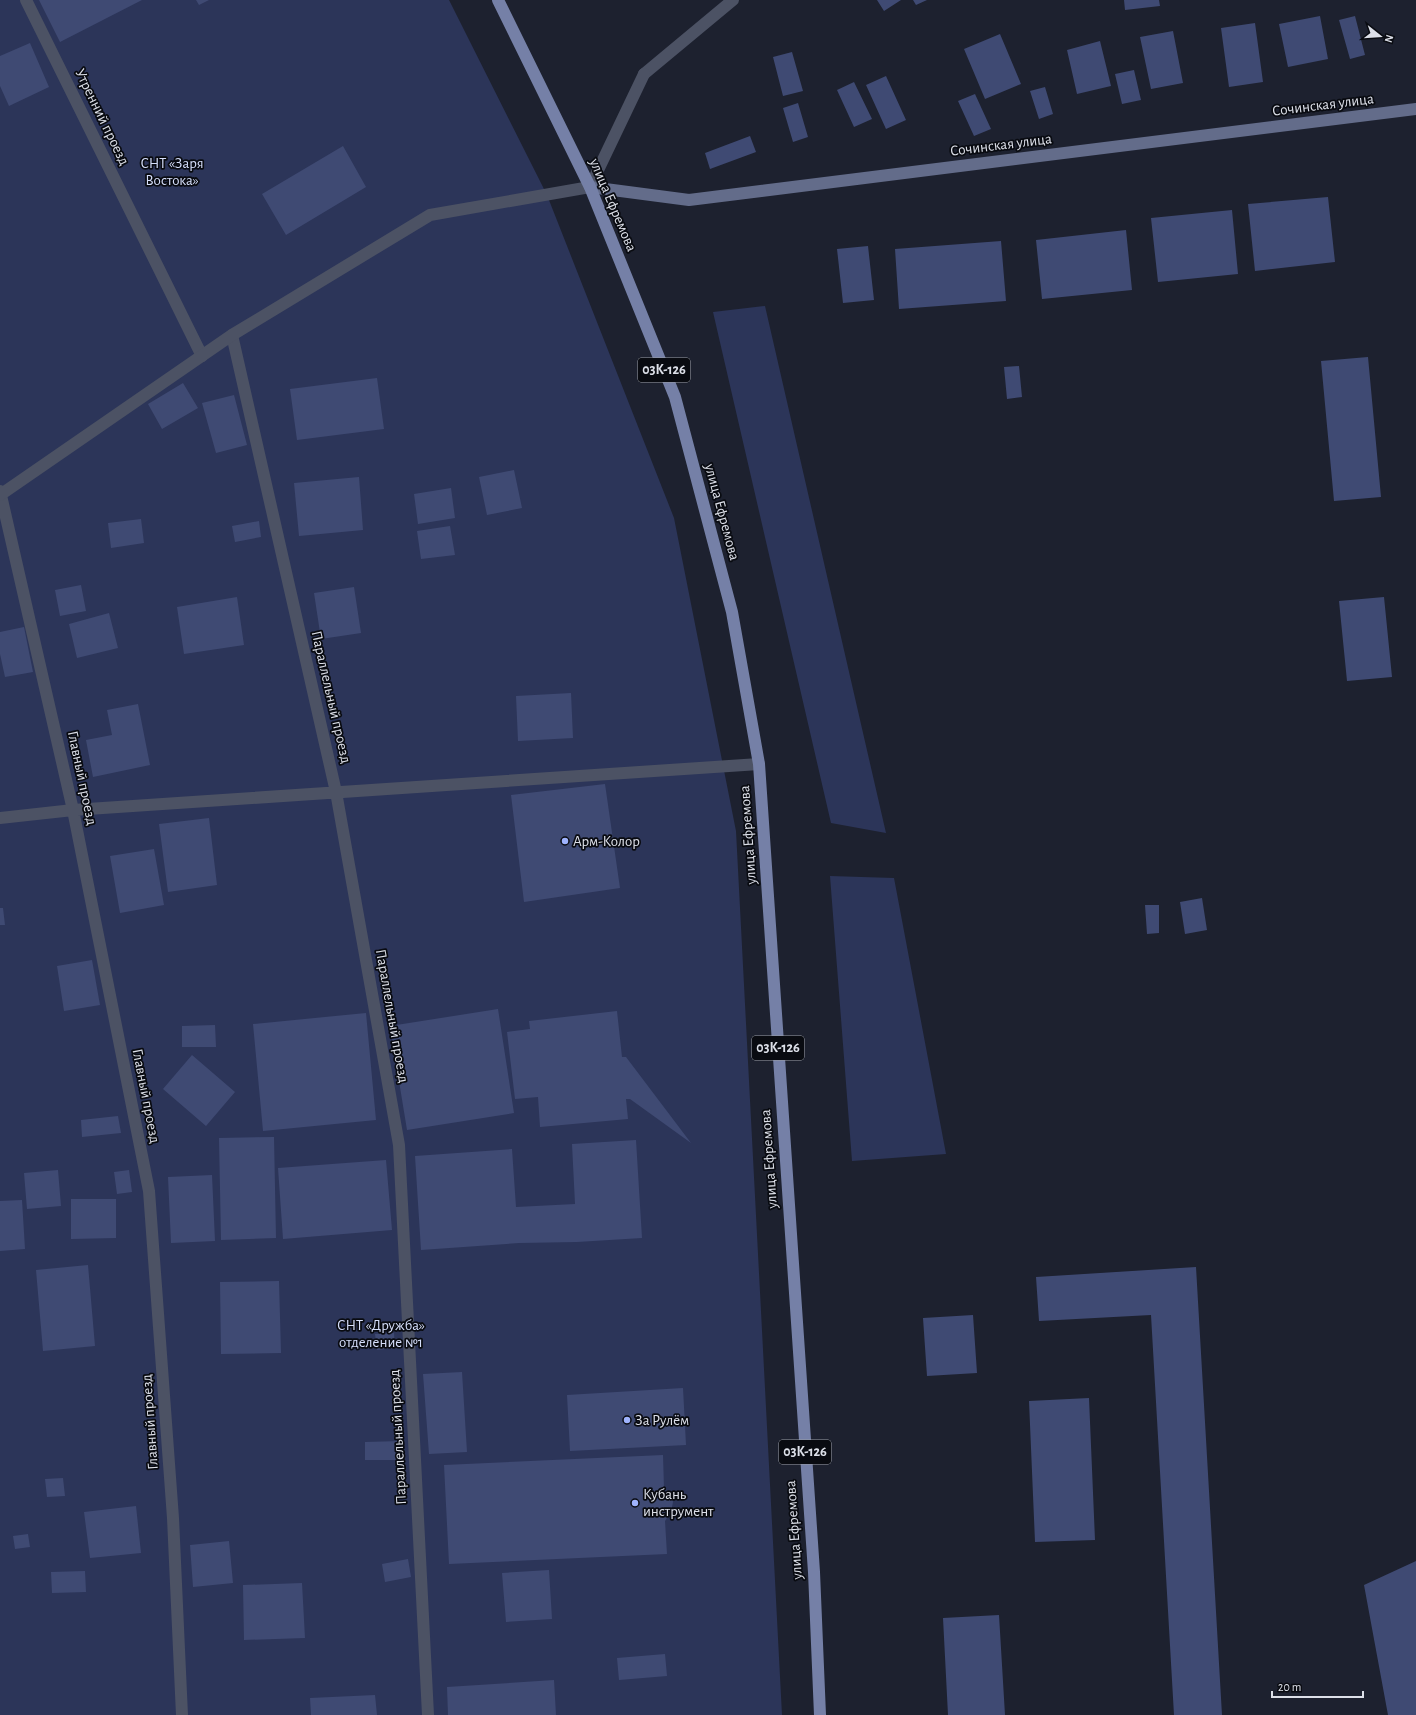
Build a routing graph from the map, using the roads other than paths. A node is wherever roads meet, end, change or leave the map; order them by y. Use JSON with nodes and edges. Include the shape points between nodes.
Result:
{"nodes":[{"id":1,"x":26,"y":0,"type":"edge"},
{"id":2,"x":498,"y":0,"type":"edge"},
{"id":3,"x":733,"y":0,"type":"edge"},
{"id":4,"x":1416,"y":109,"type":"edge"},
{"id":5,"x":590,"y":187,"type":"junction"},
{"id":6,"x":232,"y":335,"type":"junction"},
{"id":7,"x":202,"y":356,"type":"junction"},
{"id":8,"x":1,"y":494,"type":"edge"},
{"id":9,"x":760,"y":764,"type":"junction"},
{"id":10,"x":336,"y":792,"type":"junction"},
{"id":11,"x":73,"y":810,"type":"junction"},
{"id":12,"x":0,"y":818,"type":"edge"},
{"id":13,"x":182,"y":1715,"type":"edge"},
{"id":14,"x":428,"y":1715,"type":"edge"},
{"id":15,"x":820,"y":1715,"type":"edge"}],
"edges":[{"from":1,"to":7,"type":"street","name":"Утренний проезд"},
{"from":2,"to":5,"type":"main road","name":"улица Ефремова","number":"03К-126"},
{"from":3,"to":5,"type":"street","via":[[644,74]]},
{"from":4,"to":5,"type":"main road","name":"Сочинская улица","via":[[689,200]]},
{"from":5,"to":6,"type":"street","via":[[430,215]]},
{"from":5,"to":9,"type":"main road","name":"улица Ефремова","number":"03К-126","via":[[675,398],[732,612]]},
{"from":6,"to":7,"type":"street"},
{"from":6,"to":10,"type":"street","name":"Параллельный проезд"},
{"from":7,"to":8,"type":"street"},
{"from":8,"to":11,"type":"street","name":"Главный проезд"},
{"from":9,"to":10,"type":"street"},
{"from":9,"to":15,"type":"main road","name":"улица Ефремова","number":"03К-126","via":[[814,1572]]},
{"from":10,"to":11,"type":"street"},
{"from":10,"to":14,"type":"street","name":"Параллельный проезд","via":[[399,1145]]},
{"from":11,"to":12,"type":"street"},
{"from":11,"to":13,"type":"street","name":"Главный проезд","via":[[149,1191],[173,1518]]}]}
